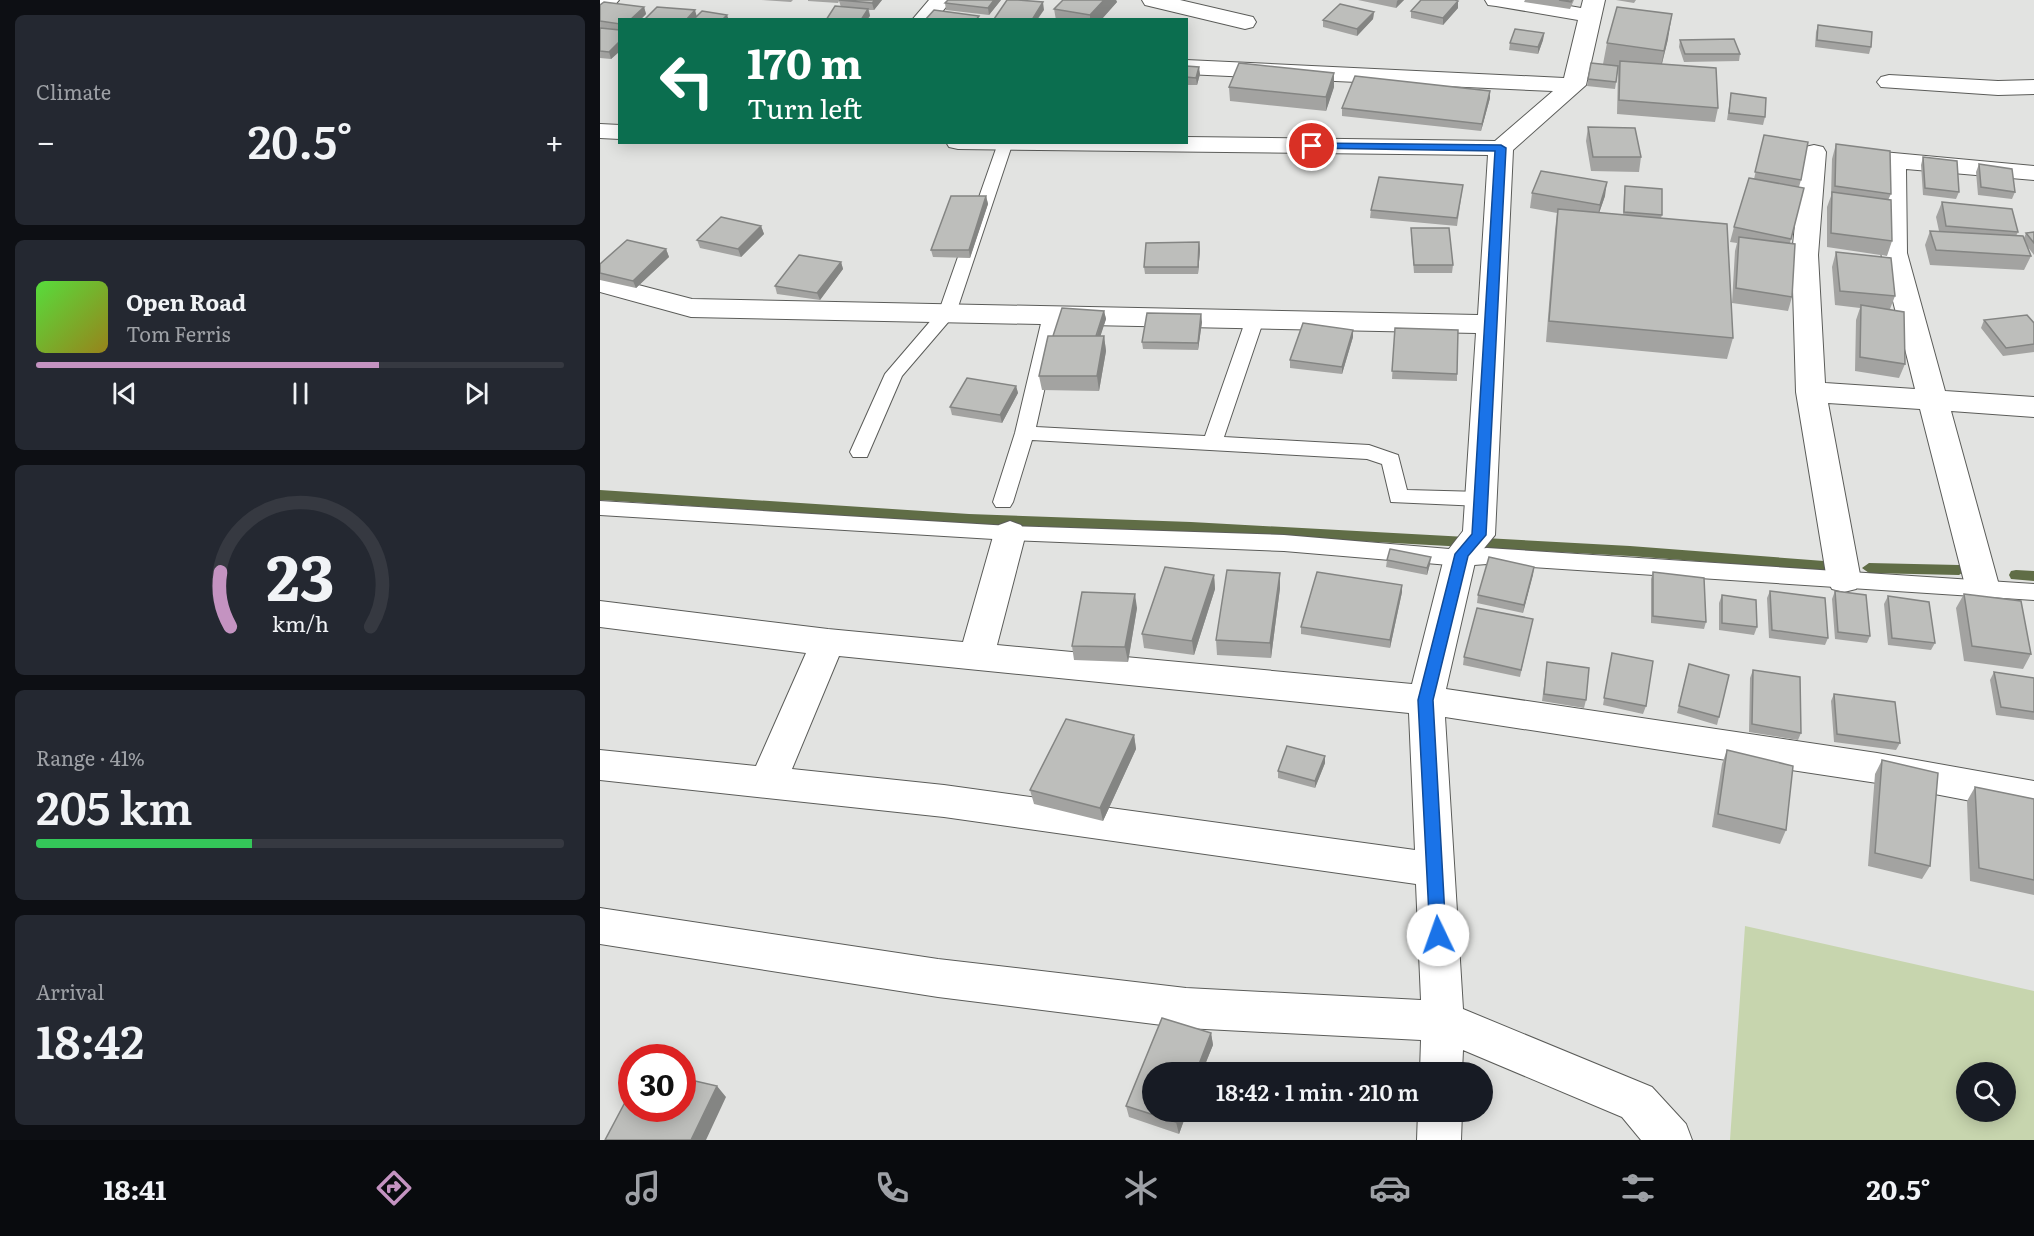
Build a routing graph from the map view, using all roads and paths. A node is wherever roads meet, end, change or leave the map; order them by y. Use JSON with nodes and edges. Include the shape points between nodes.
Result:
{"nodes":[{"id":1,"x":608,"y":0,"type":"edge"},
{"id":2,"x":941,"y":0,"type":"edge"},
{"id":3,"x":1153,"y":0,"type":"edge"},
{"id":4,"x":1496,"y":0,"type":"edge"},
{"id":5,"x":600,"y":8,"type":"edge"},
{"id":6,"x":1592,"y":8,"type":"edge"},
{"id":7,"x":925,"y":18,"type":"edge"},
{"id":8,"x":1245,"y":22,"type":"dead end"},
{"id":9,"x":1188,"y":67,"type":"edge"},
{"id":10,"x":1889,"y":82,"type":"dead end"},
{"id":11,"x":1574,"y":85,"type":"junction"},
{"id":12,"x":2034,"y":87,"type":"edge"},
{"id":13,"x":600,"y":131,"type":"edge"},
{"id":14,"x":618,"y":132,"type":"edge"},
{"id":15,"x":1006,"y":144,"type":"edge"},
{"id":16,"x":1105,"y":144,"type":"edge"},
{"id":17,"x":1501,"y":148,"type":"junction"},
{"id":18,"x":1893,"y":160,"type":"junction"},
{"id":19,"x":2034,"y":173,"type":"edge"},
{"id":20,"x":600,"y":283,"type":"edge"},
{"id":21,"x":947,"y":313,"type":"junction"},
{"id":22,"x":1052,"y":315,"type":"junction"},
{"id":23,"x":1255,"y":319,"type":"junction"},
{"id":24,"x":1492,"y":324,"type":"junction"},
{"id":25,"x":1811,"y":392,"type":"junction"},
{"id":26,"x":1932,"y":400,"type":"junction"},
{"id":27,"x":2034,"y":407,"type":"edge"},
{"id":28,"x":1025,"y":433,"type":"junction"},
{"id":29,"x":1212,"y":443,"type":"junction"},
{"id":30,"x":860,"y":452,"type":"dead end"},
{"id":31,"x":1481,"y":498,"type":"junction"},
{"id":32,"x":600,"y":508,"type":"edge"},
{"id":33,"x":1007,"y":518,"type":"junction"},
{"id":34,"x":1467,"y":549,"type":"junction"},
{"id":35,"x":1844,"y":580,"type":"junction"},
{"id":36,"x":1983,"y":589,"type":"junction"},
{"id":37,"x":2034,"y":592,"type":"edge"},
{"id":38,"x":600,"y":614,"type":"edge"},
{"id":39,"x":828,"y":642,"type":"junction"},
{"id":40,"x":976,"y":657,"type":"junction"},
{"id":41,"x":1426,"y":700,"type":"junction"},
{"id":42,"x":600,"y":765,"type":"edge"},
{"id":43,"x":768,"y":782,"type":"junction"},
{"id":44,"x":2034,"y":797,"type":"edge"},
{"id":45,"x":1435,"y":870,"type":"junction"},
{"id":46,"x":600,"y":926,"type":"edge"},
{"id":47,"x":1443,"y":1021,"type":"junction"},
{"id":48,"x":1441,"y":1062,"type":"edge"},
{"id":49,"x":1440,"y":1122,"type":"edge"},
{"id":50,"x":1439,"y":1140,"type":"edge"},
{"id":51,"x":1670,"y":1140,"type":"edge"}],
"edges":[{"from":1,"to":5,"type":"street"},
{"from":2,"to":7,"type":"street"},
{"from":3,"to":8,"type":"street"},
{"from":4,"to":6,"type":"street"},
{"from":6,"to":11,"type":"street"},
{"from":9,"to":11,"type":"street"},
{"from":10,"to":12,"type":"street"},
{"from":11,"to":17,"type":"street"},
{"from":13,"to":14,"type":"street"},
{"from":15,"to":21,"type":"lane"},
{"from":16,"to":17,"type":"street"},
{"from":17,"to":24,"type":"street"},
{"from":18,"to":19,"type":"street"},
{"from":18,"to":25,"type":"street","via":[[1823,153],[1805,255]]},
{"from":18,"to":26,"type":"street","via":[[1894,253]]},
{"from":20,"to":21,"type":"street","via":[[691,308]]},
{"from":21,"to":22,"type":"street"},
{"from":21,"to":30,"type":"lane","via":[[894,374]]},
{"from":22,"to":23,"type":"street"},
{"from":22,"to":28,"type":"lane"},
{"from":23,"to":24,"type":"street"},
{"from":23,"to":29,"type":"lane"},
{"from":24,"to":31,"type":"street"},
{"from":25,"to":26,"type":"street"},
{"from":25,"to":35,"type":"street"},
{"from":26,"to":27,"type":"street"},
{"from":26,"to":36,"type":"street"},
{"from":28,"to":29,"type":"lane"},
{"from":28,"to":33,"type":"lane"},
{"from":29,"to":31,"type":"lane","via":[[1369,452],[1391,460],[1398,497]]},
{"from":31,"to":34,"type":"street"},
{"from":32,"to":33,"type":"lane"},
{"from":33,"to":34,"type":"lane","via":[[1284,543]]},
{"from":33,"to":40,"type":"street"},
{"from":34,"to":35,"type":"lane","via":[[1487,556]]},
{"from":34,"to":41,"type":"street"},
{"from":35,"to":36,"type":"lane"},
{"from":36,"to":37,"type":"lane"},
{"from":38,"to":39,"type":"street"},
{"from":39,"to":40,"type":"street"},
{"from":39,"to":43,"type":"street"},
{"from":40,"to":41,"type":"street"},
{"from":41,"to":44,"type":"street","via":[[1876,768]]},
{"from":41,"to":45,"type":"street"},
{"from":42,"to":43,"type":"street"},
{"from":43,"to":45,"type":"street","via":[[944,801]]},
{"from":45,"to":47,"type":"street"},
{"from":46,"to":47,"type":"street","via":[[938,978],[1186,1008]]},
{"from":47,"to":48,"type":"street"},
{"from":47,"to":51,"type":"street","via":[[1637,1102]]},
{"from":49,"to":50,"type":"street"}]}
